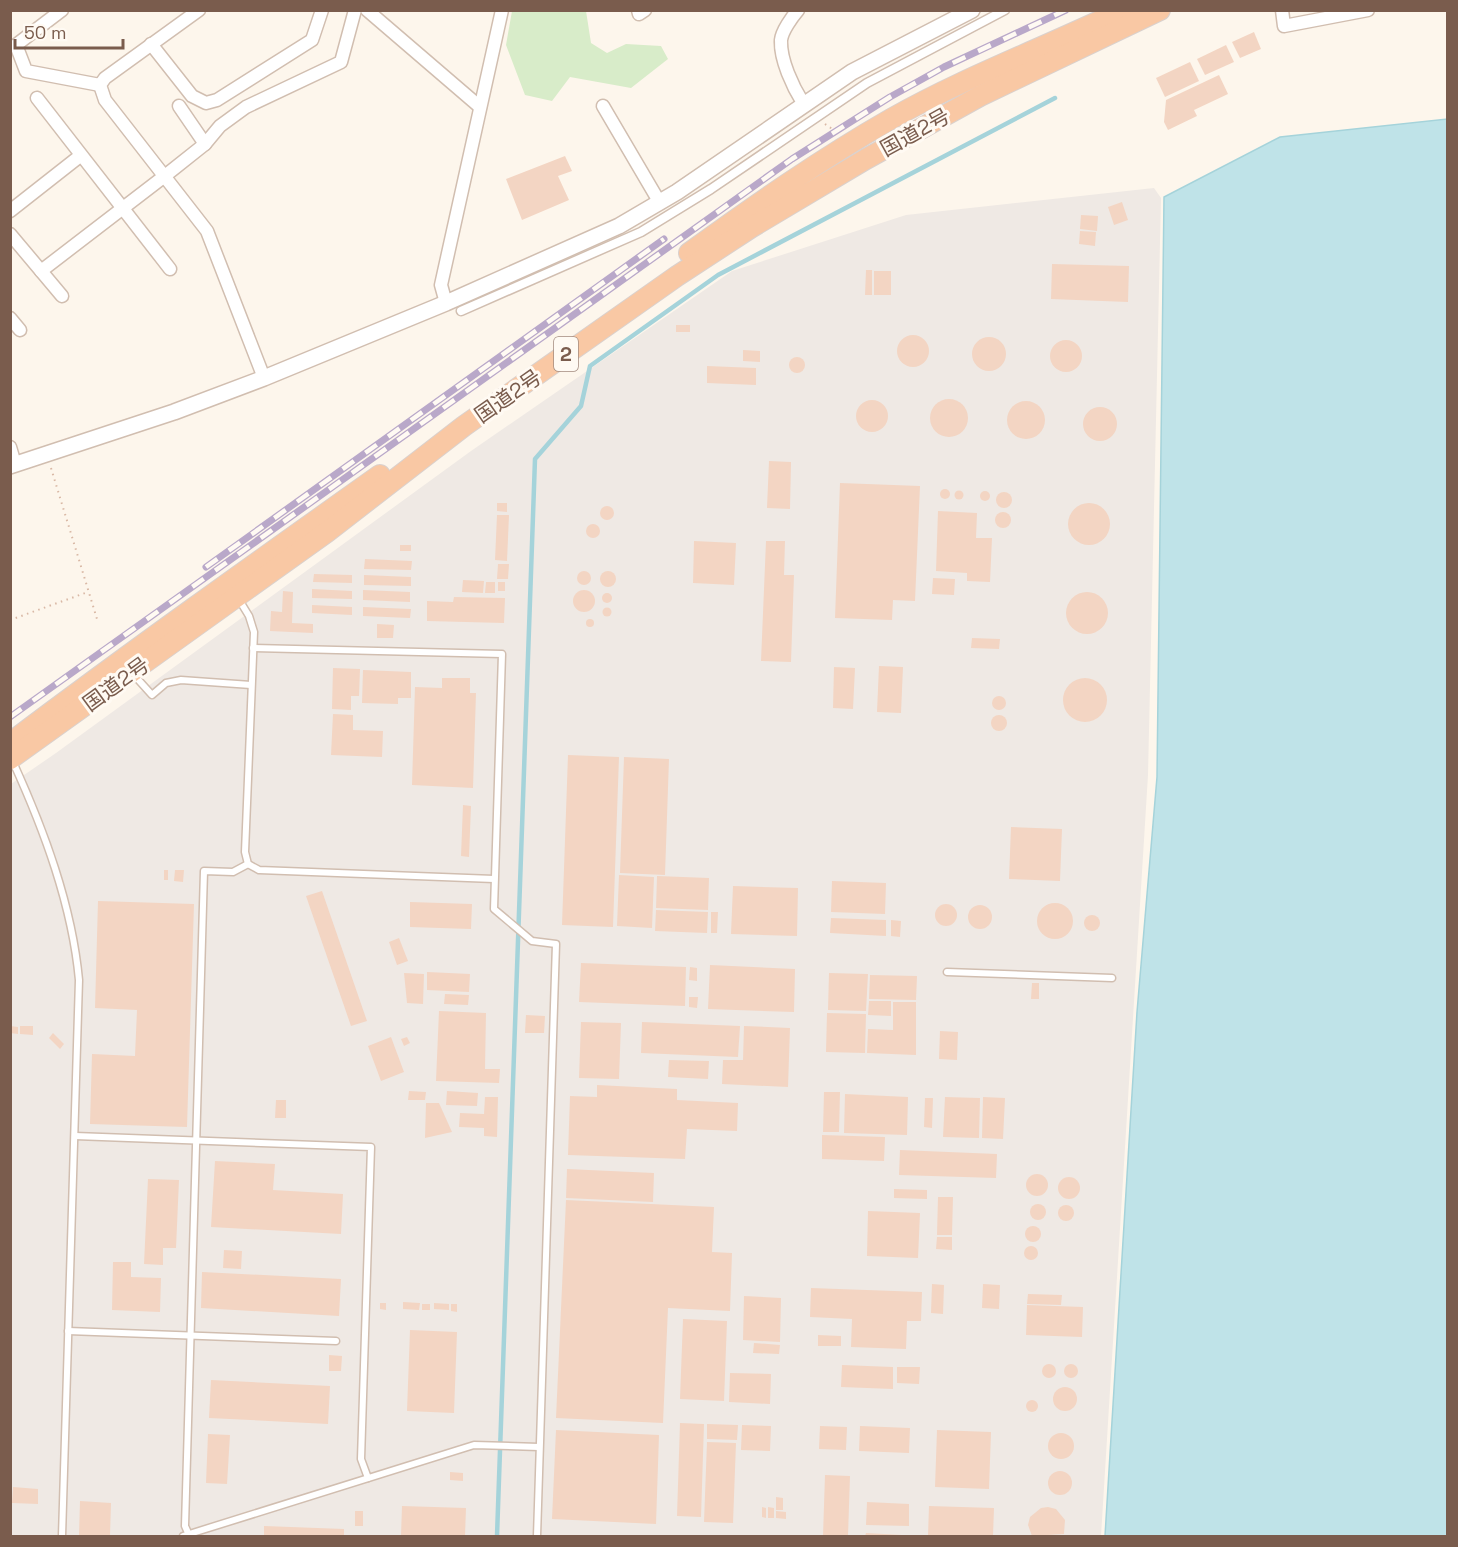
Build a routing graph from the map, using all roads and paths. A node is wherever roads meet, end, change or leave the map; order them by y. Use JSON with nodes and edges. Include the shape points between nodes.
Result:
{"nodes":[{"id":1,"x":62,"y":10,"type":"edge"},
{"id":2,"x":199,"y":10,"type":"edge"},
{"id":3,"x":322,"y":10,"type":"edge"},
{"id":4,"x":355,"y":10,"type":"edge"},
{"id":5,"x":367,"y":10,"type":"edge"},
{"id":6,"x":502,"y":10,"type":"edge"},
{"id":7,"x":638,"y":10,"type":"edge"},
{"id":8,"x":645,"y":10,"type":"edge"},
{"id":9,"x":798,"y":10,"type":"edge"},
{"id":10,"x":972,"y":10,"type":"edge"},
{"id":11,"x":1005,"y":10,"type":"edge"},
{"id":12,"x":1123,"y":10,"type":"edge"},
{"id":13,"x":1160,"y":10,"type":"edge"},
{"id":14,"x":1282,"y":10,"type":"edge"},
{"id":15,"x":1368,"y":10,"type":"edge"},
{"id":16,"x":151,"y":44,"type":"junction"},
{"id":17,"x":100,"y":85,"type":"junction"},
{"id":18,"x":37,"y":98,"type":"dead end"},
{"id":19,"x":803,"y":104,"type":"junction"},
{"id":20,"x":178,"y":106,"type":"dead end"},
{"id":21,"x":603,"y":106,"type":"dead end"},
{"id":22,"x":480,"y":107,"type":"junction"},
{"id":23,"x":205,"y":144,"type":"junction"},
{"id":24,"x":80,"y":156,"type":"junction"},
{"id":25,"x":166,"y":175,"type":"junction"},
{"id":26,"x":660,"y":203,"type":"junction"},
{"id":27,"x":122,"y":210,"type":"junction"},
{"id":28,"x":10,"y":211,"type":"edge"},
{"id":29,"x":10,"y":234,"type":"edge"},
{"id":30,"x":15,"y":249,"type":"edge"},
{"id":31,"x":170,"y":269,"type":"dead end"},
{"id":32,"x":41,"y":271,"type":"junction"},
{"id":33,"x":62,"y":296,"type":"dead end"},
{"id":34,"x":446,"y":303,"type":"junction"},
{"id":35,"x":461,"y":311,"type":"dead end"},
{"id":36,"x":10,"y":318,"type":"edge"},
{"id":37,"x":20,"y":330,"type":"dead end"},
{"id":38,"x":264,"y":378,"type":"junction"},
{"id":39,"x":10,"y":447,"type":"edge"},
{"id":40,"x":46,"y":454,"type":"junction"},
{"id":41,"x":13,"y":465,"type":"edge"},
{"id":42,"x":232,"y":591,"type":"junction"},
{"id":43,"x":88,"y":592,"type":"junction"},
{"id":44,"x":97,"y":619,"type":"dead end"},
{"id":45,"x":10,"y":620,"type":"edge"},
{"id":46,"x":253,"y":648,"type":"junction"},
{"id":47,"x":132,"y":672,"type":"junction"},
{"id":48,"x":251,"y":686,"type":"junction"},
{"id":49,"x":10,"y":743,"type":"edge"},
{"id":50,"x":11,"y":759,"type":"edge"},
{"id":51,"x":248,"y":864,"type":"junction"},
{"id":52,"x":494,"y":879,"type":"junction"},
{"id":53,"x":947,"y":972,"type":"dead end"},
{"id":54,"x":1112,"y":978,"type":"dead end"},
{"id":55,"x":75,"y":1136,"type":"junction"},
{"id":56,"x":196,"y":1140,"type":"junction"},
{"id":57,"x":68,"y":1331,"type":"junction"},
{"id":58,"x":191,"y":1335,"type":"junction"},
{"id":59,"x":336,"y":1341,"type":"dead end"},
{"id":60,"x":539,"y":1447,"type":"junction"},
{"id":61,"x":368,"y":1478,"type":"junction"},
{"id":62,"x":62,"y":1536,"type":"edge"},
{"id":63,"x":186,"y":1536,"type":"edge"},
{"id":64,"x":537,"y":1536,"type":"edge"}],
"edges":[{"from":1,"to":17,"type":"street","via":[[16,45],[26,71]]},
{"from":2,"to":16,"type":"street"},
{"from":3,"to":16,"type":"street","via":[[312,40],[217,100],[206,103],[192,96]]},
{"from":4,"to":23,"type":"street","via":[[341,62],[246,107],[220,126]]},
{"from":5,"to":22,"type":"street"},
{"from":6,"to":22,"type":"street"},
{"from":7,"to":8,"type":"street","via":[[639,14]]},
{"from":9,"to":19,"type":"street","via":[[781,38],[783,54]]},
{"from":10,"to":19,"type":"street","via":[[852,72]]},
{"from":11,"to":35,"type":"street","via":[[867,83],[641,232]]},
{"from":12,"to":42,"type":"highway","name":"国道2号","number":"2","via":[[891,119],[796,179]]},
{"from":13,"to":42,"type":"highway","name":"国道2号","number":"2","via":[[951,112],[752,227]]},
{"from":14,"to":15,"type":"street","via":[[1284,26]]},
{"from":16,"to":17,"type":"street"},
{"from":17,"to":25,"type":"street","via":[[105,100]]},
{"from":18,"to":24,"type":"street"},
{"from":19,"to":26,"type":"street"},
{"from":20,"to":23,"type":"street"},
{"from":21,"to":26,"type":"street"},
{"from":22,"to":34,"type":"street","via":[[441,285]]},
{"from":23,"to":25,"type":"street"},
{"from":24,"to":27,"type":"street"},
{"from":24,"to":28,"type":"street"},
{"from":25,"to":27,"type":"street"},
{"from":25,"to":38,"type":"street","via":[[207,231]]},
{"from":26,"to":34,"type":"street","via":[[619,226]]},
{"from":27,"to":31,"type":"street"},
{"from":27,"to":32,"type":"street"},
{"from":29,"to":30,"type":"street"},
{"from":30,"to":32,"type":"street"},
{"from":32,"to":33,"type":"street"},
{"from":34,"to":38,"type":"street"},
{"from":36,"to":37,"type":"street"},
{"from":38,"to":40,"type":"street"},
{"from":39,"to":41,"type":"street"},
{"from":40,"to":41,"type":"street"},
{"from":40,"to":43,"type":"path"},
{"from":42,"to":46,"type":"lane","via":[[252,624]]},
{"from":42,"to":47,"type":"highway","name":"国道2号","number":"2"},
{"from":42,"to":49,"type":"highway","name":"国道2号","number":"2","via":[[116,663]]},
{"from":43,"to":44,"type":"path"},
{"from":43,"to":45,"type":"path"},
{"from":46,"to":48,"type":"lane"},
{"from":46,"to":52,"type":"lane","via":[[502,654]]},
{"from":47,"to":48,"type":"lane","via":[[152,695],[166,683],[181,680]]},
{"from":47,"to":50,"type":"highway","name":"国道2号","number":"2"},
{"from":48,"to":51,"type":"lane","via":[[245,852]]},
{"from":50,"to":55,"type":"lane","via":[[52,862],[76,951],[79,980]]},
{"from":51,"to":52,"type":"lane","via":[[259,870]]},
{"from":51,"to":56,"type":"lane","via":[[233,872],[204,871]]},
{"from":52,"to":60,"type":"lane","via":[[494,909],[532,941],[556,944]]},
{"from":53,"to":54,"type":"lane"},
{"from":55,"to":56,"type":"lane"},
{"from":55,"to":57,"type":"lane"},
{"from":56,"to":58,"type":"lane"},
{"from":56,"to":61,"type":"lane","via":[[371,1147],[361,1459]]},
{"from":57,"to":58,"type":"lane"},
{"from":57,"to":62,"type":"lane"},
{"from":58,"to":59,"type":"lane"},
{"from":58,"to":63,"type":"lane"},
{"from":60,"to":61,"type":"lane","via":[[474,1445]]},
{"from":60,"to":64,"type":"lane"},
{"from":61,"to":63,"type":"lane"}]}
